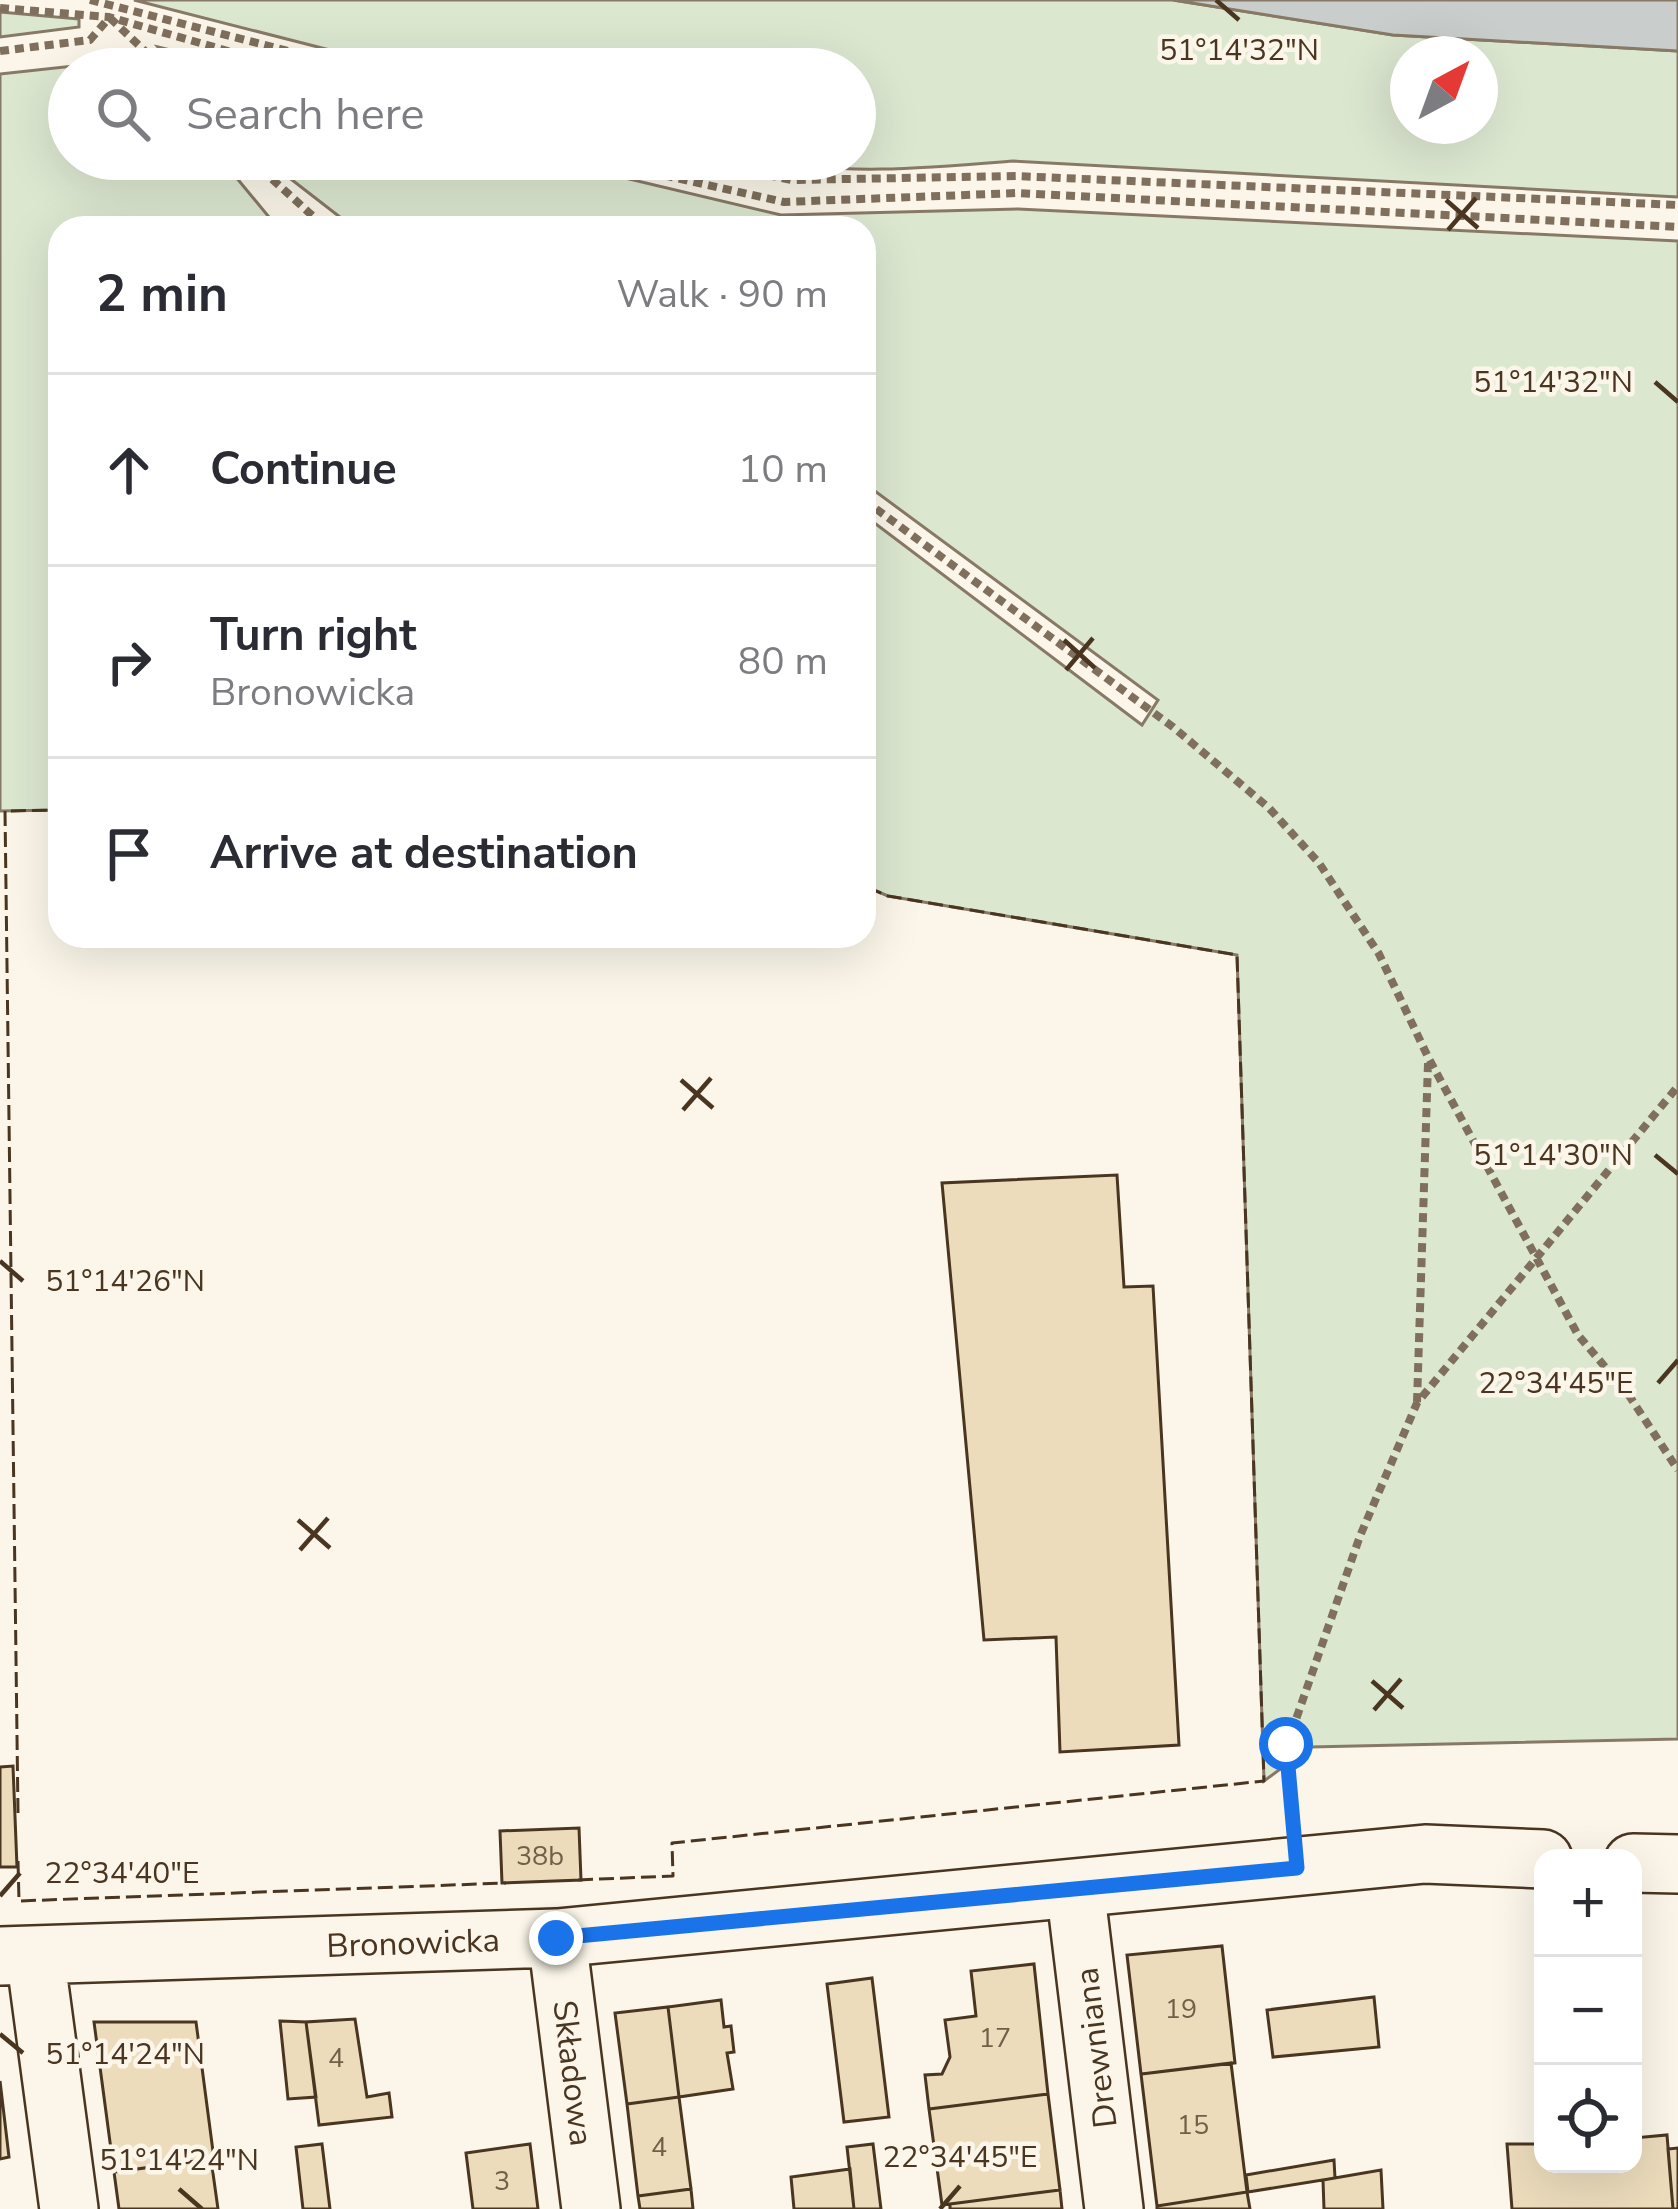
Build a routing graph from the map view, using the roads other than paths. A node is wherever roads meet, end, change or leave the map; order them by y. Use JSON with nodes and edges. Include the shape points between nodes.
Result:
{"nodes":[{"id":1,"x":1534,"y":1859,"type":"edge"},
{"id":2,"x":1642,"y":1863,"type":"edge"},
{"id":3,"x":1678,"y":1864,"type":"edge"},
{"id":4,"x":1076,"y":1888,"type":"junction"},
{"id":5,"x":556,"y":1938,"type":"junction"},
{"id":6,"x":18,"y":1955,"type":"edge"},
{"id":7,"x":69,"y":2209,"type":"edge"},
{"id":8,"x":591,"y":2209,"type":"edge"},
{"id":9,"x":1114,"y":2209,"type":"edge"}],
"edges":[{"from":1,"to":4,"type":"street","name":"Bronowicka","via":[[1425,1854]]},
{"from":2,"to":3,"type":"street"},
{"from":4,"to":5,"type":"street","name":"Bronowicka"},
{"from":4,"to":9,"type":"street","name":"Drewniana"},
{"from":5,"to":6,"type":"street","name":"Bronowicka"},
{"from":5,"to":8,"type":"street","name":"Składowa"},
{"from":6,"to":7,"type":"street"}]}
